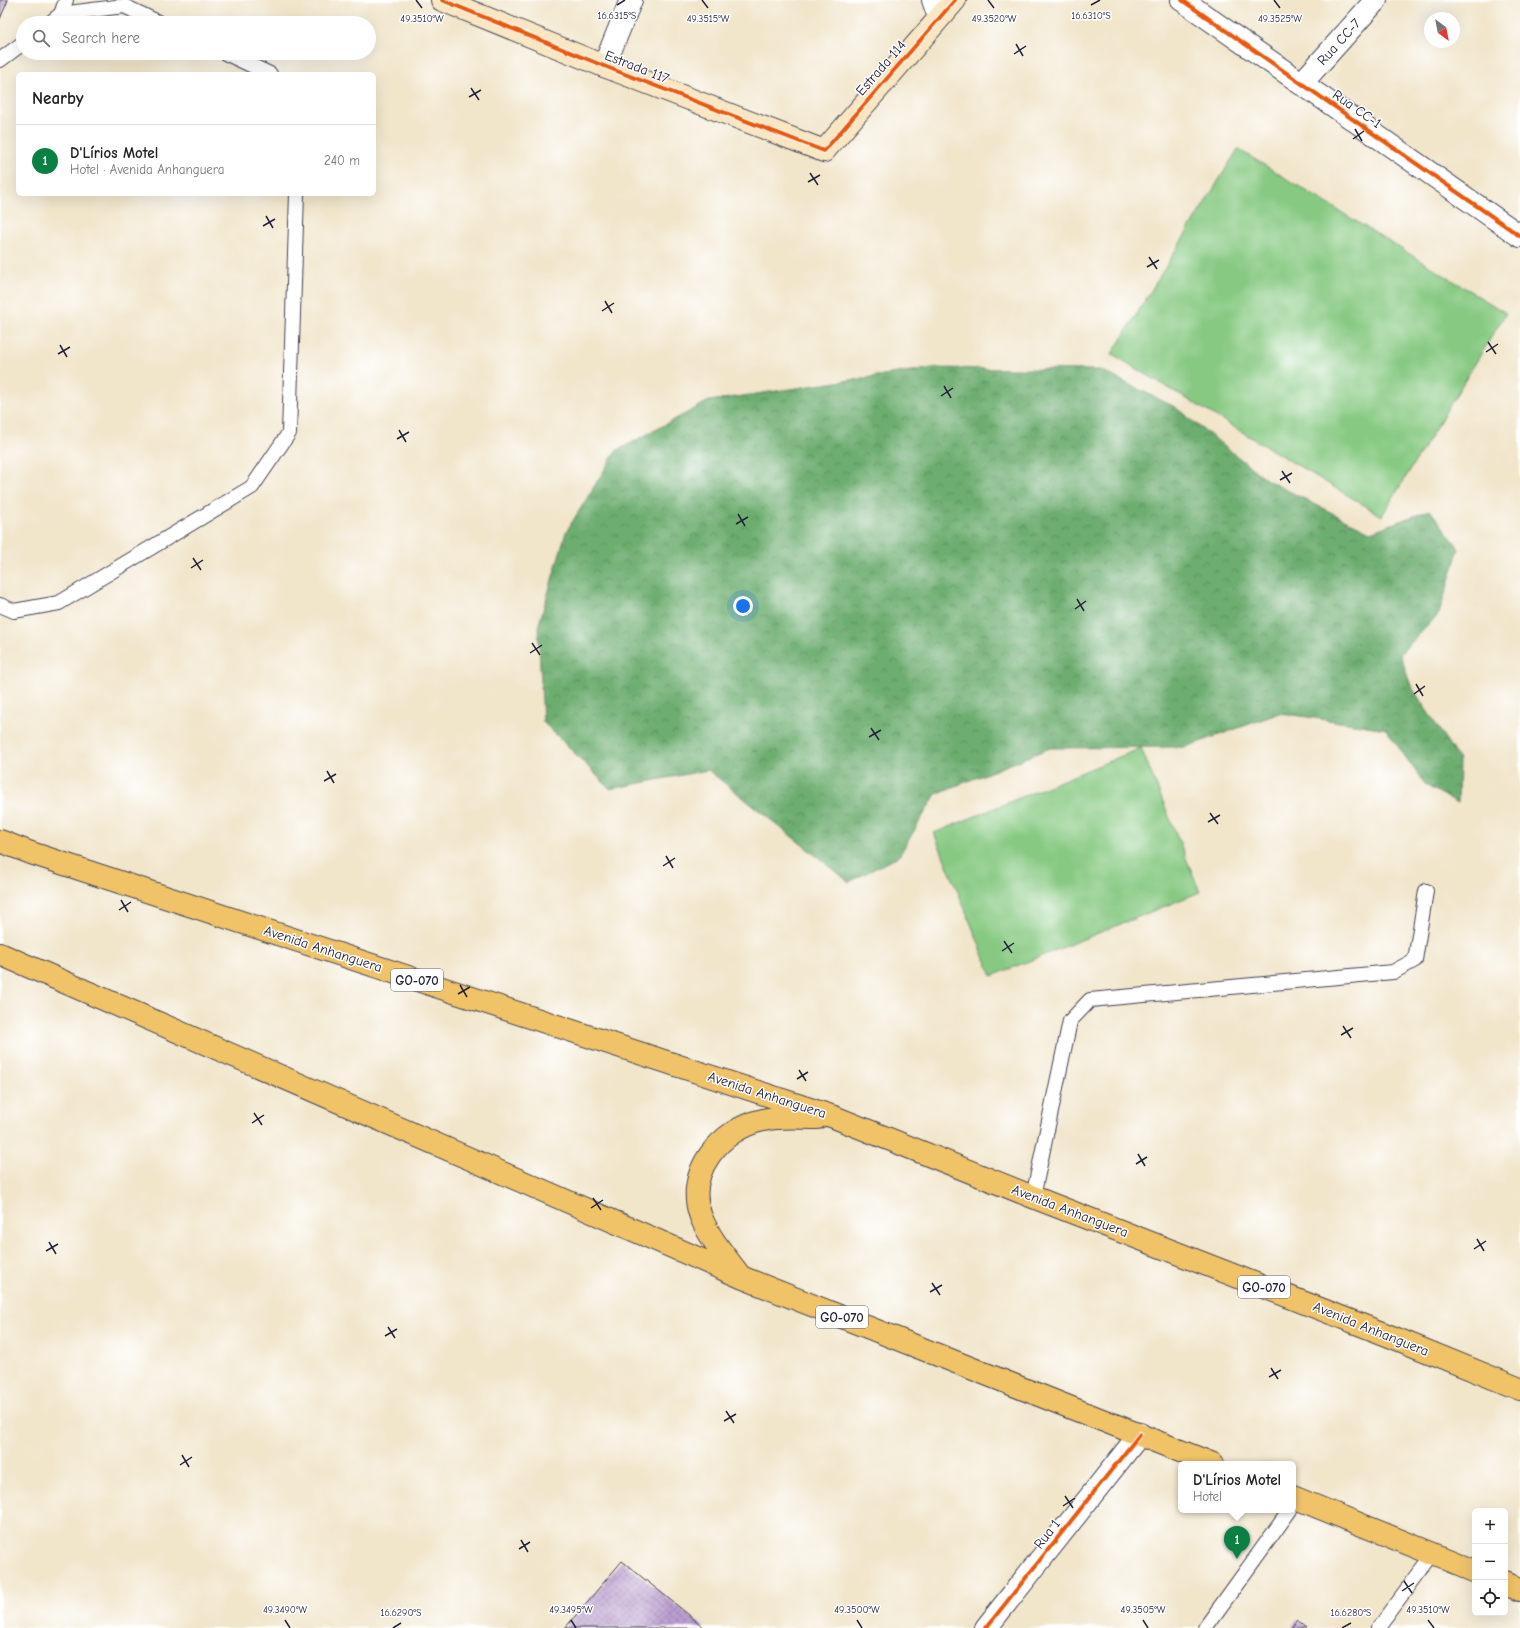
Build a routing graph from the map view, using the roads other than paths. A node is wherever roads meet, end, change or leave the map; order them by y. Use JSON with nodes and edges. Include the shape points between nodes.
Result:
{"nodes":[{"id":1,"x":66,"y":0,"type":"edge"},
{"id":2,"x":442,"y":0,"type":"edge"},
{"id":3,"x":631,"y":0,"type":"edge"},
{"id":4,"x":955,"y":0,"type":"edge"},
{"id":5,"x":1182,"y":0,"type":"edge"},
{"id":6,"x":1376,"y":0,"type":"edge"},
{"id":7,"x":936,"y":9,"type":"edge"},
{"id":8,"x":61,"y":14,"type":"junction"},
{"id":9,"x":59,"y":16,"type":"edge"},
{"id":10,"x":145,"y":16,"type":"edge"},
{"id":11,"x":16,"y":48,"type":"edge"},
{"id":12,"x":0,"y":60,"type":"edge"},
{"id":13,"x":240,"y":60,"type":"edge"},
{"id":14,"x":604,"y":66,"type":"junction"},
{"id":15,"x":266,"y":72,"type":"edge"},
{"id":16,"x":1301,"y":84,"type":"junction"},
{"id":17,"x":824,"y":151,"type":"joint"},
{"id":18,"x":297,"y":196,"type":"edge"},
{"id":19,"x":1520,"y":236,"type":"edge"},
{"id":20,"x":0,"y":605,"type":"edge"},
{"id":21,"x":0,"y":841,"type":"edge"},
{"id":22,"x":1426,"y":891,"type":"dead end"},
{"id":23,"x":0,"y":954,"type":"edge"},
{"id":24,"x":834,"y":1117,"type":"junction"},
{"id":25,"x":1033,"y":1197,"type":"junction"},
{"id":26,"x":741,"y":1278,"type":"junction"},
{"id":27,"x":1520,"y":1389,"type":"edge"},
{"id":28,"x":1140,"y":1434,"type":"junction"},
{"id":29,"x":1206,"y":1461,"type":"edge"},
{"id":30,"x":1296,"y":1504,"type":"edge"},
{"id":31,"x":1287,"y":1513,"type":"edge"},
{"id":32,"x":1434,"y":1554,"type":"junction"},
{"id":33,"x":1472,"y":1570,"type":"edge"},
{"id":34,"x":1508,"y":1585,"type":"edge"},
{"id":35,"x":1520,"y":1590,"type":"edge"},
{"id":36,"x":986,"y":1628,"type":"edge"},
{"id":37,"x":1205,"y":1628,"type":"edge"},
{"id":38,"x":1378,"y":1628,"type":"edge"}],
"edges":[{"from":1,"to":8,"type":"lane"},
{"from":2,"to":14,"type":"street","name":"Estrada 117"},
{"from":3,"to":14,"type":"street"},
{"from":4,"to":7,"type":"street","name":"Estrada 114"},
{"from":5,"to":16,"type":"street","name":"Rua CC-1"},
{"from":6,"to":16,"type":"street","name":"Rua CC-7"},
{"from":7,"to":17,"type":"street","name":"Estrada 114"},
{"from":8,"to":9,"type":"lane"},
{"from":8,"to":10,"type":"lane","via":[[124,6]]},
{"from":11,"to":12,"type":"lane"},
{"from":13,"to":15,"type":"lane"},
{"from":14,"to":17,"type":"street","name":"Estrada 117"},
{"from":16,"to":19,"type":"street","name":"Rua CC-1"},
{"from":18,"to":20,"type":"lane","via":[[289,433],[252,487],[59,603],[14,611]]},
{"from":21,"to":24,"type":"highway","name":"Avenida Anhanguera","number":"GO-070"},
{"from":22,"to":25,"type":"lane","via":[[1415,960],[1393,972],[1090,1000],[1070,1021]]},
{"from":23,"to":26,"type":"highway","number":"GO-070"},
{"from":24,"to":25,"type":"highway","name":"Avenida Anhanguera","number":"GO-070"},
{"from":24,"to":26,"type":"highway","via":[[780,1118],[749,1124],[723,1140],[706,1160],[700,1174],[697,1203],[713,1240]]},
{"from":25,"to":27,"type":"highway","name":"Avenida Anhanguera","number":"GO-070"},
{"from":26,"to":28,"type":"highway","number":"GO-070"},
{"from":28,"to":29,"type":"highway","number":"GO-070"},
{"from":28,"to":36,"type":"street","name":"Rua 1"},
{"from":30,"to":32,"type":"highway"},
{"from":31,"to":37,"type":"lane"},
{"from":32,"to":33,"type":"highway"},
{"from":32,"to":38,"type":"lane"},
{"from":34,"to":35,"type":"highway"}]}
